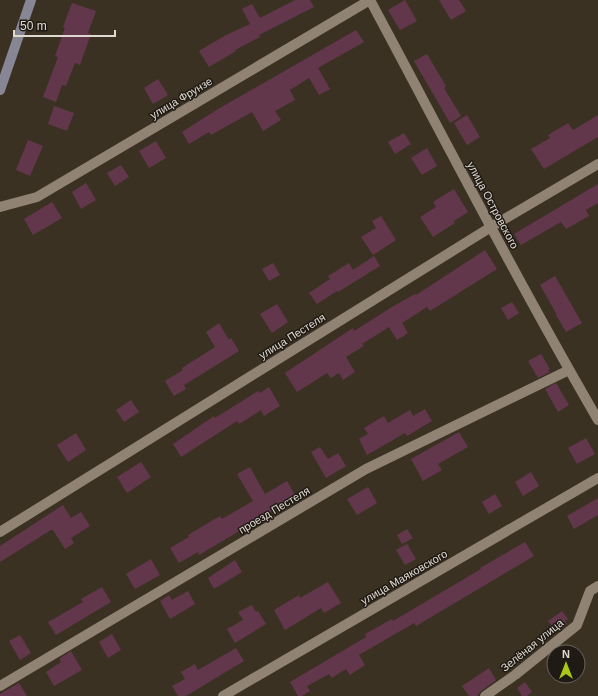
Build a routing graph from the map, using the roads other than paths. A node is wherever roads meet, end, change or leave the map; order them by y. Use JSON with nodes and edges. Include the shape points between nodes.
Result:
{"nodes":[{"id":1,"x":31,"y":0,"type":"edge"},
{"id":2,"x":370,"y":0,"type":"edge"},
{"id":3,"x":0,"y":90,"type":"edge"},
{"id":4,"x":598,"y":164,"type":"edge"},
{"id":5,"x":0,"y":207,"type":"edge"},
{"id":6,"x":491,"y":226,"type":"junction"},
{"id":7,"x":569,"y":370,"type":"junction"},
{"id":8,"x":598,"y":420,"type":"edge"},
{"id":9,"x":598,"y":478,"type":"edge"},
{"id":10,"x":0,"y":532,"type":"edge"},
{"id":11,"x":598,"y":586,"type":"edge"},
{"id":12,"x":0,"y":686,"type":"edge"},
{"id":13,"x":223,"y":696,"type":"edge"},
{"id":14,"x":484,"y":696,"type":"edge"}],
"edges":[{"from":1,"to":3,"type":"main road"},
{"from":2,"to":5,"type":"street","name":"улица Фрунзе","via":[[37,197]]},
{"from":2,"to":6,"type":"street","name":"улица Островского"},
{"from":4,"to":6,"type":"street","name":"улица Пестеля"},
{"from":6,"to":7,"type":"street","name":"улица Островского"},
{"from":6,"to":10,"type":"street","name":"улица Пестеля"},
{"from":7,"to":8,"type":"street","name":"улица Островского"},
{"from":7,"to":12,"type":"street","name":"проезд Пестеля","via":[[366,469]]},
{"from":9,"to":13,"type":"street","name":"улица Маяковского"},
{"from":11,"to":14,"type":"street","name":"Зелёная улица","via":[[590,591],[577,625],[515,675]]}]}
